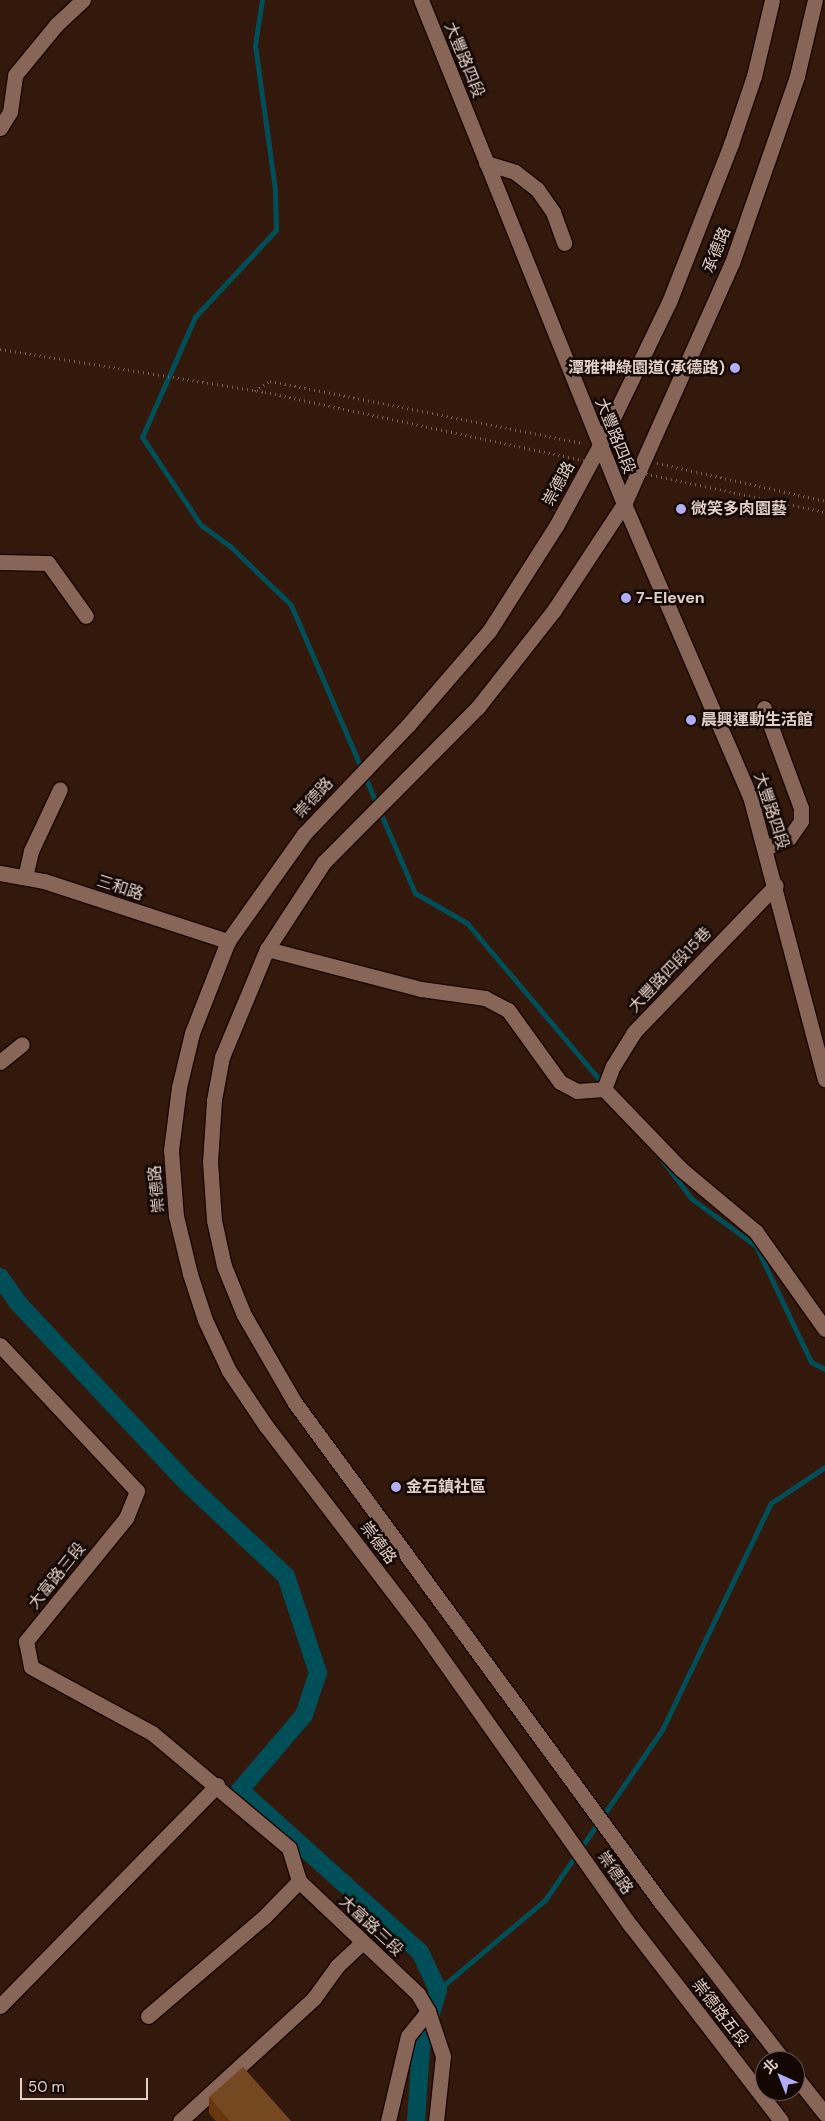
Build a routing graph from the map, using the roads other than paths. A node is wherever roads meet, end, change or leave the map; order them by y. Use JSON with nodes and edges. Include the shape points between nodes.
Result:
{"nodes":[{"id":1,"x":84,"y":0,"type":"edge"},
{"id":2,"x":421,"y":0,"type":"edge"},
{"id":3,"x":772,"y":0,"type":"edge"},
{"id":4,"x":815,"y":0,"type":"edge"},
{"id":5,"x":0,"y":128,"type":"edge"},
{"id":6,"x":486,"y":163,"type":"junction"},
{"id":7,"x":564,"y":243,"type":"dead end"},
{"id":8,"x":600,"y":445,"type":"junction"},
{"id":9,"x":624,"y":504,"type":"junction"},
{"id":10,"x":0,"y":562,"type":"edge"},
{"id":11,"x":86,"y":616,"type":"dead end"},
{"id":12,"x":764,"y":708,"type":"dead end"},
{"id":13,"x":60,"y":789,"type":"dead end"},
{"id":14,"x":765,"y":848,"type":"junction"},
{"id":15,"x":0,"y":873,"type":"edge"},
{"id":16,"x":25,"y":877,"type":"junction"},
{"id":17,"x":776,"y":885,"type":"junction"},
{"id":18,"x":228,"y":942,"type":"junction"},
{"id":19,"x":267,"y":949,"type":"junction"},
{"id":20,"x":22,"y":1044,"type":"dead end"},
{"id":21,"x":0,"y":1062,"type":"edge"},
{"id":22,"x":825,"y":1079,"type":"edge"},
{"id":23,"x":604,"y":1089,"type":"junction"},
{"id":24,"x":825,"y":1329,"type":"edge"},
{"id":25,"x":0,"y":1345,"type":"edge"},
{"id":26,"x":217,"y":1785,"type":"junction"},
{"id":27,"x":299,"y":1881,"type":"junction"},
{"id":28,"x":662,"y":1904,"type":"joint"},
{"id":29,"x":631,"y":1926,"type":"joint"},
{"id":30,"x":363,"y":1942,"type":"junction"},
{"id":31,"x":0,"y":2006,"type":"edge"},
{"id":32,"x":428,"y":2011,"type":"junction"},
{"id":33,"x":148,"y":2016,"type":"dead end"},
{"id":34,"x":776,"y":2051,"type":"edge"},
{"id":35,"x":805,"y":2089,"type":"edge"},
{"id":36,"x":825,"y":2114,"type":"edge"},
{"id":37,"x":180,"y":2121,"type":"edge"},
{"id":38,"x":388,"y":2121,"type":"edge"},
{"id":39,"x":436,"y":2121,"type":"edge"},
{"id":40,"x":781,"y":2121,"type":"edge"}],
"edges":[{"from":1,"to":5,"type":"street","via":[[56,25],[15,75],[10,112]]},
{"from":2,"to":6,"type":"street","name":"大豐路四段"},
{"from":3,"to":8,"type":"street","name":"承德路","via":[[754,76],[731,144],[669,302]]},
{"from":4,"to":9,"type":"street","name":"承德路","via":[[797,76],[732,263]]},
{"from":6,"to":7,"type":"street","via":[[515,172],[537,189],[553,212]]},
{"from":6,"to":8,"type":"street","name":"大豐路四段"},
{"from":8,"to":9,"type":"street","name":"大豐路四段"},
{"from":8,"to":18,"type":"street","name":"崇德路","via":[[556,526],[489,631],[304,834]]},
{"from":9,"to":14,"type":"street","name":"大豐路四段","via":[[750,796]]},
{"from":9,"to":19,"type":"street","name":"崇德路","via":[[554,610],[478,707],[324,862]]},
{"from":10,"to":11,"type":"street","via":[[48,563]]},
{"from":12,"to":14,"type":"street","via":[[801,815],[801,821],[789,838]]},
{"from":13,"to":16,"type":"street","via":[[31,851]]},
{"from":14,"to":17,"type":"street","name":"大豐路四段"},
{"from":15,"to":16,"type":"street","name":"三和路"},
{"from":16,"to":18,"type":"street","name":"三和路"},
{"from":17,"to":22,"type":"street","name":"大豐路四段"},
{"from":17,"to":23,"type":"street","name":"大豐路四段15巷","via":[[634,1032],[613,1066]]},
{"from":18,"to":29,"type":"street","name":"崇德路","via":[[192,1032],[179,1087],[171,1150],[176,1216],[205,1320],[229,1371],[266,1426],[419,1626]]},
{"from":19,"to":23,"type":"street","via":[[421,989],[485,998],[508,1010],[560,1082],[577,1091]]},
{"from":19,"to":28,"type":"street","name":"崇德路","via":[[222,1057],[214,1100],[210,1162],[214,1220],[224,1266],[244,1315],[295,1404]]},
{"from":20,"to":21,"type":"street"},
{"from":23,"to":24,"type":"street","via":[[681,1169],[756,1232]]},
{"from":25,"to":26,"type":"street","name":"大富路三段","via":[[137,1491],[126,1518],[26,1641],[31,1667],[152,1733]]},
{"from":26,"to":27,"type":"street","name":"大富路三段","via":[[289,1848]]},
{"from":26,"to":31,"type":"street"},
{"from":27,"to":30,"type":"street","name":"大富路三段"},
{"from":27,"to":33,"type":"street","via":[[264,1917]]},
{"from":28,"to":34,"type":"street","name":"崇德路五段"},
{"from":29,"to":40,"type":"street","name":"崇德路五段"},
{"from":30,"to":32,"type":"street","name":"大富路三段","via":[[418,1994]]},
{"from":30,"to":37,"type":"street","via":[[337,1966],[314,1998]]},
{"from":32,"to":38,"type":"street","via":[[408,2036]]},
{"from":32,"to":39,"type":"street","name":"大富路三段","via":[[443,2056]]},
{"from":35,"to":36,"type":"street"}]}
